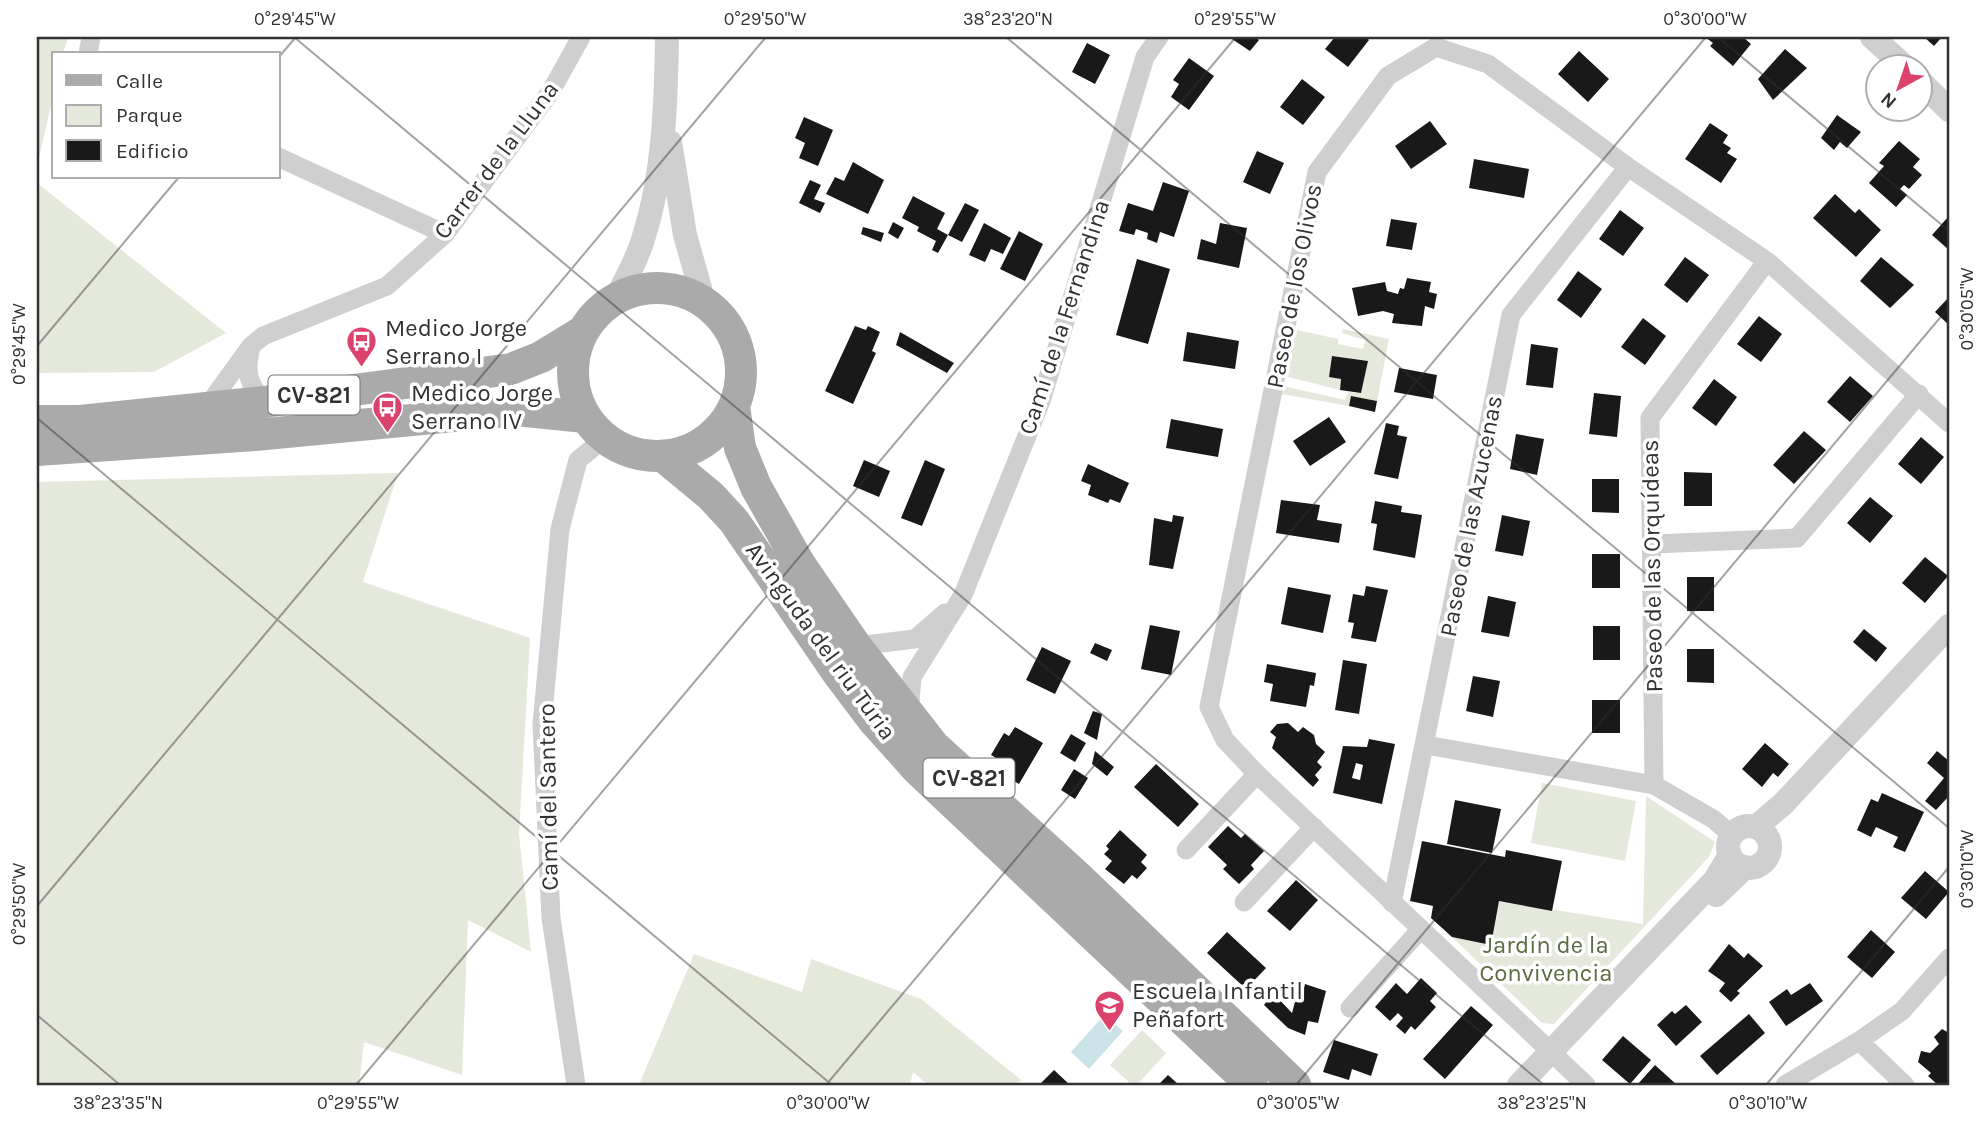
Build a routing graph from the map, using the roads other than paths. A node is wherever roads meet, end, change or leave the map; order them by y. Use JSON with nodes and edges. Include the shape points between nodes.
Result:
{"nodes":[{"id":1,"x":581,"y":37,"type":"edge"},
{"id":2,"x":667,"y":37,"type":"edge"},
{"id":3,"x":1159,"y":37,"type":"edge"},
{"id":4,"x":1872,"y":37,"type":"edge"},
{"id":5,"x":1889,"y":52,"type":"edge"},
{"id":6,"x":1934,"y":95,"type":"edge"},
{"id":7,"x":1949,"y":110,"type":"edge"},
{"id":8,"x":666,"y":114,"type":"junction"},
{"id":9,"x":280,"y":158,"type":"edge"},
{"id":10,"x":1628,"y":167,"type":"junction"},
{"id":11,"x":445,"y":234,"type":"junction"},
{"id":12,"x":1768,"y":261,"type":"junction"},
{"id":13,"x":615,"y":301,"type":"junction"},
{"id":14,"x":704,"y":302,"type":"junction"},
{"id":15,"x":582,"y":332,"type":"junction"},
{"id":16,"x":251,"y":346,"type":"junction"},
{"id":17,"x":1919,"y":394,"type":"junction"},
{"id":18,"x":264,"y":402,"type":"junction"},
{"id":19,"x":734,"y":406,"type":"junction"},
{"id":20,"x":206,"y":408,"type":"junction"},
{"id":21,"x":37,"y":421,"type":"edge"},
{"id":22,"x":1949,"y":423,"type":"edge"},
{"id":23,"x":595,"y":428,"type":"junction"},
{"id":24,"x":37,"y":450,"type":"edge"},
{"id":25,"x":664,"y":458,"type":"junction"},
{"id":26,"x":1653,"y":544,"type":"junction"},
{"id":27,"x":964,"y":596,"type":"junction"},
{"id":28,"x":1949,"y":626,"type":"edge"},
{"id":29,"x":1949,"y":642,"type":"edge"},
{"id":30,"x":856,"y":646,"type":"junction"},
{"id":31,"x":909,"y":715,"type":"junction"},
{"id":32,"x":1426,"y":745,"type":"junction"},
{"id":33,"x":1257,"y":774,"type":"junction"},
{"id":34,"x":1654,"y":785,"type":"junction"},
{"id":35,"x":1314,"y":827,"type":"junction"},
{"id":36,"x":1762,"y":833,"type":"junction"},
{"id":37,"x":1186,"y":850,"type":"dead end"},
{"id":38,"x":1736,"y":852,"type":"junction"},
{"id":39,"x":1244,"y":902,"type":"dead end"},
{"id":40,"x":1392,"y":902,"type":"junction"},
{"id":41,"x":1420,"y":930,"type":"junction"},
{"id":42,"x":1949,"y":958,"type":"edge"},
{"id":43,"x":1350,"y":1008,"type":"dead end"},
{"id":44,"x":1859,"y":1041,"type":"junction"},
{"id":45,"x":1555,"y":1057,"type":"junction"},
{"id":46,"x":576,"y":1085,"type":"edge"},
{"id":47,"x":1252,"y":1085,"type":"edge"},
{"id":48,"x":1295,"y":1085,"type":"edge"},
{"id":49,"x":1519,"y":1085,"type":"edge"},
{"id":50,"x":1539,"y":1085,"type":"edge"},
{"id":51,"x":1586,"y":1085,"type":"edge"},
{"id":52,"x":1785,"y":1085,"type":"edge"},
{"id":53,"x":1905,"y":1085,"type":"edge"}],
"edges":[{"from":1,"to":11,"type":"street","name":"Carrer de la Lluna","via":[[551,91]]},
{"from":2,"to":8,"type":"street"},
{"from":3,"to":27,"type":"street","name":"Camí de la Fernandina","via":[[1146,57],[1041,401]]},
{"from":4,"to":5,"type":"street"},
{"from":6,"to":7,"type":"street"},
{"from":8,"to":13,"type":"street","via":[[644,239]]},
{"from":8,"to":14,"type":"street","via":[[685,235]]},
{"from":9,"to":11,"type":"street"},
{"from":10,"to":12,"type":"street","name":"Paseo de los Olivos"},
{"from":10,"to":32,"type":"street","name":"Paseo de las Azucenas","via":[[1511,314]]},
{"from":10,"to":33,"type":"street","name":"Paseo de los Olivos","via":[[1488,64],[1436,47],[1388,76],[1317,172],[1209,708],[1225,740]]},
{"from":11,"to":16,"type":"street","name":"Carrer de la Lluna","via":[[387,286],[263,335]]},
{"from":12,"to":17,"type":"street","name":"Paseo de los Olivos"},
{"from":12,"to":26,"type":"street","name":"Paseo de las Orquídeas","via":[[1650,418]]},
{"from":13,"to":14,"type":"main road","number":"CV-821","via":[[643,288],[663,287]]},
{"from":13,"to":15,"type":"main road","number":"CV-821","via":[[601,308]]},
{"from":14,"to":19,"type":"main road","number":"CV-821","via":[[725,320],[742,369]]},
{"from":15,"to":18,"type":"main road","number":"CV-821","via":[[511,369]]},
{"from":15,"to":23,"type":"main road","number":"CV-821","via":[[574,375]]},
{"from":16,"to":18,"type":"street","via":[[246,371],[250,385]]},
{"from":16,"to":20,"type":"street"},
{"from":17,"to":22,"type":"street","name":"Paseo de los Olivos"},
{"from":17,"to":26,"type":"street","via":[[1797,538]]},
{"from":18,"to":20,"type":"main road","number":"CV-821"},
{"from":19,"to":25,"type":"main road","number":"CV-821","via":[[704,439]]},
{"from":19,"to":30,"type":"main road","name":"Avinguda del riu Túria","number":"CV-821","via":[[740,448],[756,487],[799,563]]},
{"from":20,"to":21,"type":"main road","number":"CV-821"},
{"from":23,"to":24,"type":"main road","number":"CV-821","via":[[516,410]]},
{"from":23,"to":25,"type":"main road","number":"CV-821","via":[[635,455]]},
{"from":23,"to":46,"type":"street","name":"Camí del Santero","via":[[578,460],[560,529],[542,724],[551,918]]},
{"from":25,"to":47,"type":"main road","name":"Avinguda del riu Túria","number":"CV-821","via":[[734,521],[837,673],[917,769]]},
{"from":26,"to":34,"type":"street","name":"Paseo de las Orquídeas"},
{"from":27,"to":30,"type":"street","via":[[915,639]]},
{"from":27,"to":31,"type":"street","name":"Camí de la Fernandina","via":[[912,677]]},
{"from":28,"to":36,"type":"street","via":[[1783,804]]},
{"from":29,"to":36,"type":"street","via":[[1791,811]]},
{"from":30,"to":31,"type":"main road","name":"Avinguda del riu Túria","number":"CV-821"},
{"from":31,"to":48,"type":"main road","name":"Avinguda del riu Túria","number":"CV-821","via":[[933,746],[1076,875]]},
{"from":32,"to":34,"type":"street"},
{"from":32,"to":40,"type":"street","name":"Paseo de las Azucenas"},
{"from":33,"to":35,"type":"street","name":"Paseo de los Olivos"},
{"from":33,"to":37,"type":"street"},
{"from":34,"to":38,"type":"street","via":[[1713,819]]},
{"from":35,"to":39,"type":"street"},
{"from":35,"to":40,"type":"street","name":"Paseo de los Olivos"},
{"from":36,"to":38,"type":"street","via":[[1740,828]]},
{"from":36,"to":38,"type":"street","via":[[1767,858],[1759,865]]},
{"from":38,"to":45,"type":"street"},
{"from":40,"to":41,"type":"street","name":"Paseo de los Olivos"},
{"from":41,"to":43,"type":"street"},
{"from":41,"to":45,"type":"street","name":"Paseo de los Olivos"},
{"from":42,"to":44,"type":"street","via":[[1902,1011]]},
{"from":44,"to":52,"type":"street"},
{"from":44,"to":53,"type":"street"},
{"from":45,"to":49,"type":"street"},
{"from":45,"to":50,"type":"street"},
{"from":45,"to":51,"type":"street","name":"Paseo de los Olivos"}]}
